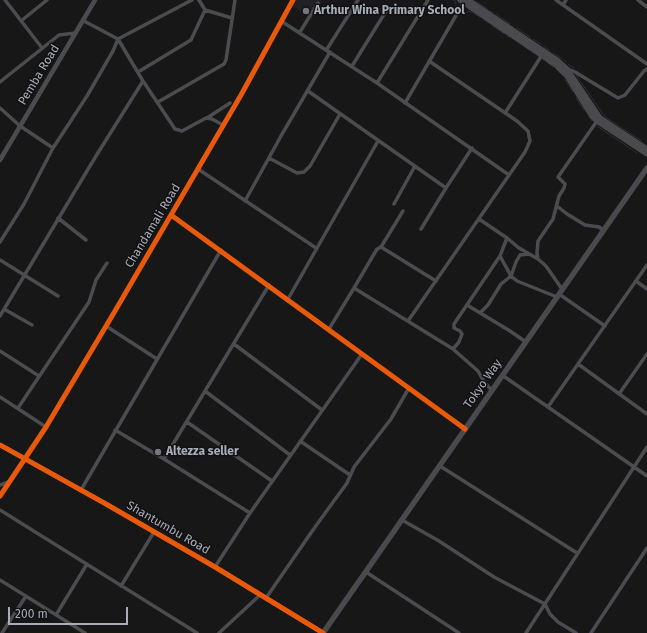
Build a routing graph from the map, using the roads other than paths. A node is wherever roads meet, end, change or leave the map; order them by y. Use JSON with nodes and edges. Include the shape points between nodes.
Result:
{"nodes":[{"id":1,"x":5,"y":0,"type":"edge"},
{"id":2,"x":47,"y":0,"type":"edge"},
{"id":3,"x":95,"y":0,"type":"edge"},
{"id":4,"x":192,"y":0,"type":"edge"},
{"id":5,"x":199,"y":0,"type":"edge"},
{"id":6,"x":235,"y":0,"type":"edge"},
{"id":7,"x":293,"y":0,"type":"edge"},
{"id":8,"x":358,"y":0,"type":"edge"},
{"id":9,"x":428,"y":0,"type":"edge"},
{"id":10,"x":556,"y":0,"type":"edge"},
{"id":11,"x":566,"y":0,"type":"edge"},
{"id":12,"x":638,"y":0,"type":"edge"},
{"id":13,"x":464,"y":1,"type":"edge"},
{"id":14,"x":318,"y":3,"type":"dead end"},
{"id":15,"x":563,"y":5,"type":"junction"},
{"id":16,"x":647,"y":7,"type":"edge"},
{"id":17,"x":388,"y":8,"type":"dead end"},
{"id":18,"x":205,"y":10,"type":"junction"},
{"id":19,"x":232,"y":18,"type":"junction"},
{"id":20,"x":21,"y":21,"type":"junction"},
{"id":21,"x":84,"y":21,"type":"junction"},
{"id":22,"x":281,"y":21,"type":"junction"},
{"id":23,"x":300,"y":32,"type":"junction"},
{"id":24,"x":76,"y":33,"type":"junction"},
{"id":25,"x":118,"y":39,"type":"junction"},
{"id":26,"x":42,"y":48,"type":"junction"},
{"id":27,"x":329,"y":51,"type":"junction"},
{"id":28,"x":542,"y":55,"type":"junction"},
{"id":29,"x":429,"y":61,"type":"junction"},
{"id":30,"x":647,"y":64,"type":"edge"},
{"id":31,"x":352,"y":66,"type":"junction"},
{"id":32,"x":647,"y":69,"type":"edge"},
{"id":33,"x":565,"y":70,"type":"junction"},
{"id":34,"x":138,"y":72,"type":"junction"},
{"id":35,"x":143,"y":81,"type":"junction"},
{"id":36,"x":0,"y":82,"type":"edge"},
{"id":37,"x":377,"y":83,"type":"junction"},
{"id":38,"x":308,"y":91,"type":"junction"},
{"id":39,"x":158,"y":102,"type":"junction"},
{"id":40,"x":230,"y":103,"type":"dead end"},
{"id":41,"x":405,"y":103,"type":"junction"},
{"id":42,"x":0,"y":108,"type":"edge"},
{"id":43,"x":505,"y":113,"type":"junction"},
{"id":44,"x":340,"y":114,"type":"junction"},
{"id":45,"x":206,"y":118,"type":"junction"},
{"id":46,"x":597,"y":121,"type":"junction"},
{"id":47,"x":20,"y":126,"type":"junction"},
{"id":48,"x":223,"y":126,"type":"junction"},
{"id":49,"x":378,"y":140,"type":"junction"},
{"id":50,"x":53,"y":148,"type":"junction"},
{"id":51,"x":472,"y":148,"type":"junction"},
{"id":52,"x":639,"y":149,"type":"junction"},
{"id":53,"x":647,"y":150,"type":"edge"},
{"id":54,"x":269,"y":158,"type":"junction"},
{"id":55,"x":647,"y":159,"type":"edge"},
{"id":56,"x":0,"y":160,"type":"edge"},
{"id":57,"x":414,"y":166,"type":"junction"},
{"id":58,"x":647,"y":168,"type":"edge"},
{"id":59,"x":198,"y":169,"type":"junction"},
{"id":60,"x":509,"y":174,"type":"junction"},
{"id":61,"x":446,"y":188,"type":"junction"},
{"id":62,"x":245,"y":201,"type":"junction"},
{"id":63,"x":394,"y":204,"type":"dead end"},
{"id":64,"x":557,"y":206,"type":"junction"},
{"id":65,"x":403,"y":211,"type":"dead end"},
{"id":66,"x":171,"y":215,"type":"junction"},
{"id":67,"x":58,"y":218,"type":"junction"},
{"id":68,"x":479,"y":219,"type":"junction"},
{"id":69,"x":420,"y":229,"type":"dead end"},
{"id":70,"x":604,"y":230,"type":"junction"},
{"id":71,"x":507,"y":238,"type":"junction"},
{"id":72,"x":86,"y":240,"type":"dead end"},
{"id":73,"x":0,"y":242,"type":"edge"},
{"id":74,"x":381,"y":247,"type":"junction"},
{"id":75,"x":316,"y":248,"type":"junction"},
{"id":76,"x":221,"y":250,"type":"junction"},
{"id":77,"x":530,"y":254,"type":"junction"},
{"id":78,"x":500,"y":256,"type":"junction"},
{"id":79,"x":538,"y":259,"type":"junction"},
{"id":80,"x":0,"y":260,"type":"edge"},
{"id":81,"x":106,"y":263,"type":"dead end"},
{"id":82,"x":647,"y":265,"type":"edge"},
{"id":83,"x":24,"y":275,"type":"junction"},
{"id":84,"x":511,"y":276,"type":"junction"},
{"id":85,"x":436,"y":281,"type":"junction"},
{"id":86,"x":636,"y":281,"type":"junction"},
{"id":87,"x":269,"y":285,"type":"junction"},
{"id":88,"x":354,"y":288,"type":"junction"},
{"id":89,"x":647,"y":289,"type":"edge"},
{"id":90,"x":559,"y":293,"type":"junction"},
{"id":91,"x":58,"y":296,"type":"dead end"},
{"id":92,"x":288,"y":299,"type":"junction"},
{"id":93,"x":468,"y":305,"type":"junction"},
{"id":94,"x":4,"y":309,"type":"junction"},
{"id":95,"x":480,"y":313,"type":"junction"},
{"id":96,"x":0,"y":316,"type":"edge"},
{"id":97,"x":408,"y":321,"type":"junction"},
{"id":98,"x":32,"y":325,"type":"dead end"},
{"id":99,"x":106,"y":326,"type":"junction"},
{"id":100,"x":605,"y":326,"type":"junction"},
{"id":101,"x":329,"y":329,"type":"junction"},
{"id":102,"x":526,"y":342,"type":"junction"},
{"id":103,"x":234,"y":344,"type":"junction"},
{"id":104,"x":453,"y":349,"type":"junction"},
{"id":105,"x":0,"y":351,"type":"edge"},
{"id":106,"x":362,"y":354,"type":"junction"},
{"id":107,"x":647,"y":354,"type":"edge"},
{"id":108,"x":157,"y":359,"type":"junction"},
{"id":109,"x":578,"y":364,"type":"junction"},
{"id":110,"x":502,"y":375,"type":"junction"},
{"id":111,"x":39,"y":376,"type":"junction"},
{"id":112,"x":409,"y":388,"type":"junction"},
{"id":113,"x":205,"y":391,"type":"junction"},
{"id":114,"x":492,"y":391,"type":"junction"},
{"id":115,"x":619,"y":394,"type":"junction"},
{"id":116,"x":0,"y":397,"type":"edge"},
{"id":117,"x":18,"y":408,"type":"junction"},
{"id":118,"x":548,"y":408,"type":"junction"},
{"id":119,"x":322,"y":410,"type":"junction"},
{"id":120,"x":647,"y":414,"type":"edge"},
{"id":121,"x":187,"y":422,"type":"junction"},
{"id":122,"x":46,"y":427,"type":"junction"},
{"id":123,"x":465,"y":429,"type":"junction"},
{"id":124,"x":115,"y":430,"type":"junction"},
{"id":125,"x":300,"y":441,"type":"junction"},
{"id":126,"x":0,"y":445,"type":"edge"},
{"id":127,"x":647,"y":447,"type":"edge"},
{"id":128,"x":290,"y":455,"type":"junction"},
{"id":129,"x":25,"y":459,"type":"junction"},
{"id":130,"x":164,"y":459,"type":"junction"},
{"id":131,"x":440,"y":466,"type":"junction"},
{"id":132,"x":634,"y":467,"type":"junction"},
{"id":133,"x":350,"y":475,"type":"junction"},
{"id":134,"x":647,"y":476,"type":"edge"},
{"id":135,"x":272,"y":481,"type":"junction"},
{"id":136,"x":9,"y":482,"type":"junction"},
{"id":137,"x":0,"y":485,"type":"edge"},
{"id":138,"x":81,"y":490,"type":"junction"},
{"id":139,"x":0,"y":496,"type":"edge"},
{"id":140,"x":0,"y":510,"type":"edge"},
{"id":141,"x":250,"y":513,"type":"junction"},
{"id":142,"x":402,"y":520,"type":"junction"},
{"id":143,"x":154,"y":532,"type":"junction"},
{"id":144,"x":647,"y":548,"type":"edge"},
{"id":145,"x":578,"y":553,"type":"junction"},
{"id":146,"x":87,"y":564,"type":"junction"},
{"id":147,"x":215,"y":567,"type":"junction"},
{"id":148,"x":366,"y":572,"type":"junction"},
{"id":149,"x":0,"y":580,"type":"edge"},
{"id":150,"x":122,"y":586,"type":"junction"},
{"id":151,"x":260,"y":595,"type":"junction"},
{"id":152,"x":26,"y":596,"type":"junction"},
{"id":153,"x":266,"y":598,"type":"junction"},
{"id":154,"x":545,"y":604,"type":"junction"},
{"id":155,"x":56,"y":615,"type":"junction"},
{"id":156,"x":2,"y":633,"type":"edge"},
{"id":157,"x":84,"y":633,"type":"edge"},
{"id":158,"x":197,"y":633,"type":"edge"},
{"id":159,"x":219,"y":633,"type":"edge"},
{"id":160,"x":323,"y":633,"type":"edge"},
{"id":161,"x":459,"y":633,"type":"edge"},
{"id":162,"x":526,"y":633,"type":"edge"},
{"id":163,"x":576,"y":633,"type":"edge"},
{"id":164,"x":591,"y":633,"type":"edge"}],
"edges":[{"from":1,"to":20,"type":"street"},
{"from":2,"to":20,"type":"street"},
{"from":3,"to":21,"type":"street","name":"Pemba Road"},
{"from":4,"to":25,"type":"street"},
{"from":5,"to":18,"type":"street"},
{"from":6,"to":19,"type":"street"},
{"from":7,"to":22,"type":"street","name":"Chandamali Road"},
{"from":8,"to":27,"type":"street"},
{"from":9,"to":37,"type":"street"},
{"from":10,"to":15,"type":"street"},
{"from":11,"to":15,"type":"street"},
{"from":12,"to":16,"type":"street"},
{"from":13,"to":28,"type":"main road"},
{"from":13,"to":29,"type":"street"},
{"from":13,"to":33,"type":"main road","via":[[545,51]]},
{"from":14,"to":23,"type":"street"},
{"from":15,"to":30,"type":"street"},
{"from":17,"to":31,"type":"street"},
{"from":18,"to":19,"type":"street"},
{"from":18,"to":34,"type":"street","via":[[191,40]]},
{"from":19,"to":39,"type":"street","via":[[224,64]]},
{"from":20,"to":26,"type":"street"},
{"from":21,"to":24,"type":"street","name":"Pemba Road"},
{"from":21,"to":25,"type":"street"},
{"from":22,"to":23,"type":"street"},
{"from":22,"to":48,"type":"street","name":"Chandamali Road"},
{"from":23,"to":27,"type":"street"},
{"from":24,"to":26,"type":"street","via":[[62,34]]},
{"from":24,"to":47,"type":"street","name":"Pemba Road"},
{"from":25,"to":34,"type":"street"},
{"from":25,"to":50,"type":"street","via":[[87,96]]},
{"from":26,"to":36,"type":"street"},
{"from":27,"to":31,"type":"street"},
{"from":27,"to":38,"type":"street"},
{"from":28,"to":33,"type":"main road"},
{"from":28,"to":43,"type":"street"},
{"from":29,"to":41,"type":"street"},
{"from":29,"to":43,"type":"street"},
{"from":31,"to":37,"type":"street"},
{"from":32,"to":33,"type":"street","via":[[625,95],[618,98],[575,72]]},
{"from":33,"to":46,"type":"main road"},
{"from":33,"to":53,"type":"main road","via":[[600,118]]},
{"from":34,"to":35,"type":"street"},
{"from":35,"to":39,"type":"street"},
{"from":35,"to":67,"type":"street"},
{"from":37,"to":41,"type":"street"},
{"from":38,"to":44,"type":"street"},
{"from":38,"to":54,"type":"street"},
{"from":39,"to":45,"type":"street","via":[[179,131]]},
{"from":40,"to":45,"type":"street"},
{"from":41,"to":51,"type":"street"},
{"from":42,"to":47,"type":"street"},
{"from":43,"to":60,"type":"street","via":[[524,127],[530,136],[528,146]]},
{"from":44,"to":49,"type":"street"},
{"from":44,"to":54,"type":"street","via":[[304,172],[297,173]]},
{"from":45,"to":48,"type":"street"},
{"from":46,"to":52,"type":"main road"},
{"from":46,"to":64,"type":"street","via":[[558,177],[565,184]]},
{"from":47,"to":50,"type":"street"},
{"from":47,"to":56,"type":"street","name":"Pemba Road"},
{"from":48,"to":59,"type":"street","name":"Chandamali Road"},
{"from":49,"to":57,"type":"street"},
{"from":49,"to":75,"type":"street"},
{"from":50,"to":73,"type":"street","via":[[24,204]]},
{"from":51,"to":60,"type":"street"},
{"from":51,"to":61,"type":"street"},
{"from":52,"to":53,"type":"main road"},
{"from":52,"to":55,"type":"main road"},
{"from":54,"to":62,"type":"street"},
{"from":57,"to":61,"type":"street"},
{"from":57,"to":63,"type":"street"},
{"from":58,"to":70,"type":"main road","name":"Tokyo Way"},
{"from":59,"to":62,"type":"street"},
{"from":59,"to":66,"type":"street","name":"Chandamali Road"},
{"from":60,"to":68,"type":"street"},
{"from":61,"to":69,"type":"street"},
{"from":62,"to":75,"type":"street"},
{"from":64,"to":70,"type":"street","via":[[585,224]]},
{"from":64,"to":79,"type":"street","via":[[553,219],[538,241]]},
{"from":65,"to":74,"type":"street"},
{"from":66,"to":76,"type":"street"},
{"from":66,"to":99,"type":"street","name":"Chandamali Road"},
{"from":67,"to":72,"type":"street"},
{"from":67,"to":83,"type":"street"},
{"from":68,"to":71,"type":"street"},
{"from":68,"to":85,"type":"street"},
{"from":70,"to":90,"type":"main road","name":"Tokyo Way"},
{"from":71,"to":77,"type":"street"},
{"from":71,"to":78,"type":"street"},
{"from":74,"to":85,"type":"street"},
{"from":74,"to":88,"type":"street","via":[[377,249]]},
{"from":75,"to":92,"type":"street"},
{"from":76,"to":87,"type":"street"},
{"from":76,"to":108,"type":"street"},
{"from":77,"to":79,"type":"street"},
{"from":77,"to":84,"type":"street","via":[[520,255]]},
{"from":78,"to":84,"type":"street"},
{"from":78,"to":93,"type":"street"},
{"from":79,"to":90,"type":"street","via":[[546,266]]},
{"from":80,"to":83,"type":"street"},
{"from":81,"to":111,"type":"street","via":[[96,280],[89,302]]},
{"from":82,"to":86,"type":"street"},
{"from":83,"to":91,"type":"street"},
{"from":83,"to":94,"type":"street"},
{"from":84,"to":90,"type":"street","via":[[529,287]]},
{"from":84,"to":95,"type":"street","via":[[501,284]]},
{"from":85,"to":97,"type":"street"},
{"from":86,"to":89,"type":"street"},
{"from":86,"to":100,"type":"street"},
{"from":87,"to":92,"type":"street"},
{"from":87,"to":103,"type":"street"},
{"from":88,"to":97,"type":"street"},
{"from":88,"to":101,"type":"street"},
{"from":90,"to":100,"type":"street"},
{"from":90,"to":102,"type":"main road","name":"Tokyo Way"},
{"from":92,"to":101,"type":"street"},
{"from":93,"to":95,"type":"street"},
{"from":93,"to":104,"type":"street","via":[[453,326],[462,334]]},
{"from":94,"to":96,"type":"street"},
{"from":94,"to":98,"type":"street"},
{"from":95,"to":102,"type":"street"},
{"from":97,"to":104,"type":"street"},
{"from":99,"to":108,"type":"street"},
{"from":99,"to":122,"type":"street","name":"Chandamali Road"},
{"from":100,"to":109,"type":"street"},
{"from":101,"to":106,"type":"street"},
{"from":102,"to":110,"type":"main road","name":"Tokyo Way"},
{"from":103,"to":113,"type":"street"},
{"from":103,"to":119,"type":"street"},
{"from":104,"to":114,"type":"street","via":[[478,371]]},
{"from":105,"to":111,"type":"street"},
{"from":106,"to":112,"type":"street"},
{"from":106,"to":119,"type":"street"},
{"from":107,"to":115,"type":"street"},
{"from":108,"to":124,"type":"street"},
{"from":109,"to":115,"type":"street"},
{"from":109,"to":118,"type":"street"},
{"from":110,"to":114,"type":"main road","name":"Tokyo Way"},
{"from":110,"to":118,"type":"street"},
{"from":111,"to":117,"type":"street"},
{"from":112,"to":123,"type":"street"},
{"from":112,"to":133,"type":"street","via":[[393,416]]},
{"from":113,"to":121,"type":"street"},
{"from":113,"to":128,"type":"street"},
{"from":114,"to":123,"type":"main road","name":"Tokyo Way"},
{"from":115,"to":120,"type":"street"},
{"from":116,"to":117,"type":"street"},
{"from":117,"to":122,"type":"street"},
{"from":118,"to":132,"type":"street"},
{"from":119,"to":125,"type":"street"},
{"from":121,"to":130,"type":"street"},
{"from":121,"to":135,"type":"street"},
{"from":122,"to":129,"type":"street","name":"Chandamali Road"},
{"from":123,"to":131,"type":"main road","name":"Tokyo Way"},
{"from":124,"to":130,"type":"street"},
{"from":124,"to":138,"type":"street"},
{"from":125,"to":128,"type":"street"},
{"from":125,"to":133,"type":"street"},
{"from":126,"to":129,"type":"street","name":"Shantumbu Road"},
{"from":127,"to":132,"type":"street"},
{"from":128,"to":135,"type":"street"},
{"from":129,"to":136,"type":"street","name":"Chandamali Road"},
{"from":129,"to":138,"type":"street","name":"Shantumbu Road"},
{"from":130,"to":141,"type":"street"},
{"from":131,"to":142,"type":"main road","name":"Tokyo Way"},
{"from":131,"to":145,"type":"street"},
{"from":132,"to":134,"type":"street"},
{"from":132,"to":145,"type":"street"},
{"from":133,"to":153,"type":"street","via":[[347,483]]},
{"from":135,"to":141,"type":"street"},
{"from":136,"to":137,"type":"street"},
{"from":136,"to":139,"type":"street","name":"Chandamali Road"},
{"from":138,"to":143,"type":"street","name":"Shantumbu Road"},
{"from":140,"to":146,"type":"street"},
{"from":141,"to":147,"type":"street"},
{"from":142,"to":148,"type":"main road","name":"Tokyo Way"},
{"from":142,"to":154,"type":"street","via":[[489,574]]},
{"from":143,"to":147,"type":"street","name":"Shantumbu Road"},
{"from":143,"to":150,"type":"street"},
{"from":144,"to":164,"type":"street"},
{"from":145,"to":154,"type":"street"},
{"from":146,"to":150,"type":"street"},
{"from":146,"to":155,"type":"street"},
{"from":147,"to":151,"type":"street","name":"Shantumbu Road"},
{"from":148,"to":160,"type":"main road","name":"Tokyo Way"},
{"from":148,"to":161,"type":"street"},
{"from":149,"to":152,"type":"street"},
{"from":150,"to":158,"type":"street"},
{"from":151,"to":153,"type":"street","name":"Shantumbu Road"},
{"from":151,"to":159,"type":"street"},
{"from":152,"to":155,"type":"street"},
{"from":152,"to":156,"type":"street"},
{"from":153,"to":160,"type":"street","name":"Shantumbu Road"},
{"from":154,"to":162,"type":"street"},
{"from":154,"to":163,"type":"street","via":[[558,622]]},
{"from":155,"to":157,"type":"street"}]}
